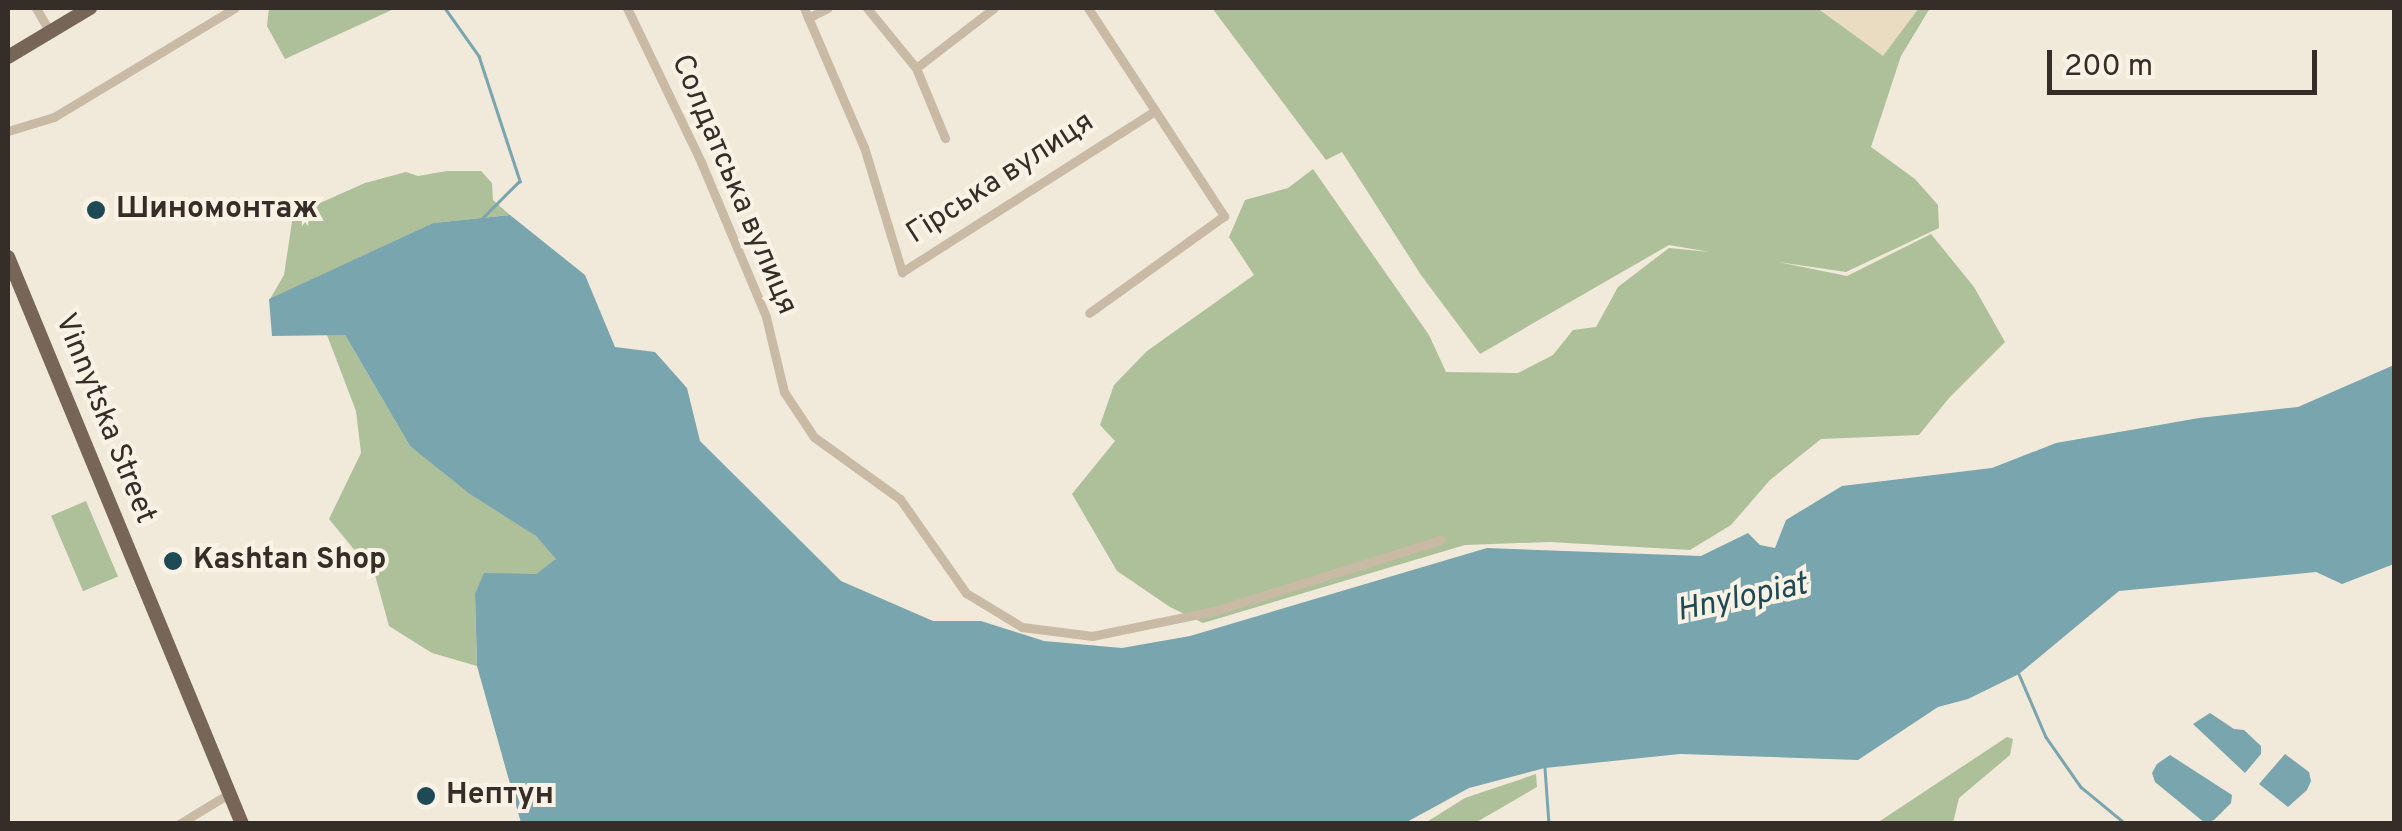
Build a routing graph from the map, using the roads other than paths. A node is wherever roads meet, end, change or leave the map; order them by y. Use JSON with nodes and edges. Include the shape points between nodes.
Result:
{"nodes":[{"id":1,"x":36,"y":8,"type":"edge"},
{"id":2,"x":90,"y":8,"type":"edge"},
{"id":3,"x":235,"y":8,"type":"edge"},
{"id":4,"x":626,"y":8,"type":"edge"},
{"id":5,"x":828,"y":8,"type":"edge"},
{"id":6,"x":867,"y":8,"type":"edge"},
{"id":7,"x":994,"y":8,"type":"edge"},
{"id":8,"x":1088,"y":8,"type":"edge"},
{"id":9,"x":806,"y":13,"type":"edge"},
{"id":10,"x":50,"y":32,"type":"junction"},
{"id":11,"x":8,"y":57,"type":"edge"},
{"id":12,"x":916,"y":68,"type":"junction"},
{"id":13,"x":1153,"y":112,"type":"junction"},
{"id":14,"x":8,"y":131,"type":"edge"},
{"id":15,"x":944,"y":138,"type":"dead end"},
{"id":16,"x":8,"y":256,"type":"edge"},
{"id":17,"x":1088,"y":312,"type":"dead end"},
{"id":18,"x":1441,"y":540,"type":"dead end"},
{"id":19,"x":230,"y":793,"type":"junction"},
{"id":20,"x":178,"y":824,"type":"edge"},
{"id":21,"x":242,"y":824,"type":"edge"}],
"edges":[{"from":1,"to":10,"type":"street"},
{"from":2,"to":10,"type":"main road"},
{"from":3,"to":14,"type":"street","via":[[70,108]]},
{"from":4,"to":18,"type":"street","name":"Солдатська вулиця","via":[[766,317],[784,392],[814,437],[900,499],[966,594],[1022,626],[1092,636],[1214,611]]},
{"from":5,"to":9,"type":"street","name":"Гірська вулиця"},
{"from":6,"to":12,"type":"street"},
{"from":7,"to":12,"type":"street"},
{"from":8,"to":13,"type":"street"},
{"from":9,"to":13,"type":"street","name":"Гірська вулиця","via":[[864,146],[902,272]]},
{"from":10,"to":11,"type":"main road"},
{"from":12,"to":15,"type":"street"},
{"from":13,"to":17,"type":"street","via":[[1224,216]]},
{"from":16,"to":19,"type":"main road","name":"Vinnytska Street"},
{"from":19,"to":20,"type":"street"},
{"from":19,"to":21,"type":"main road","name":"Vinnytska Street"}]}
